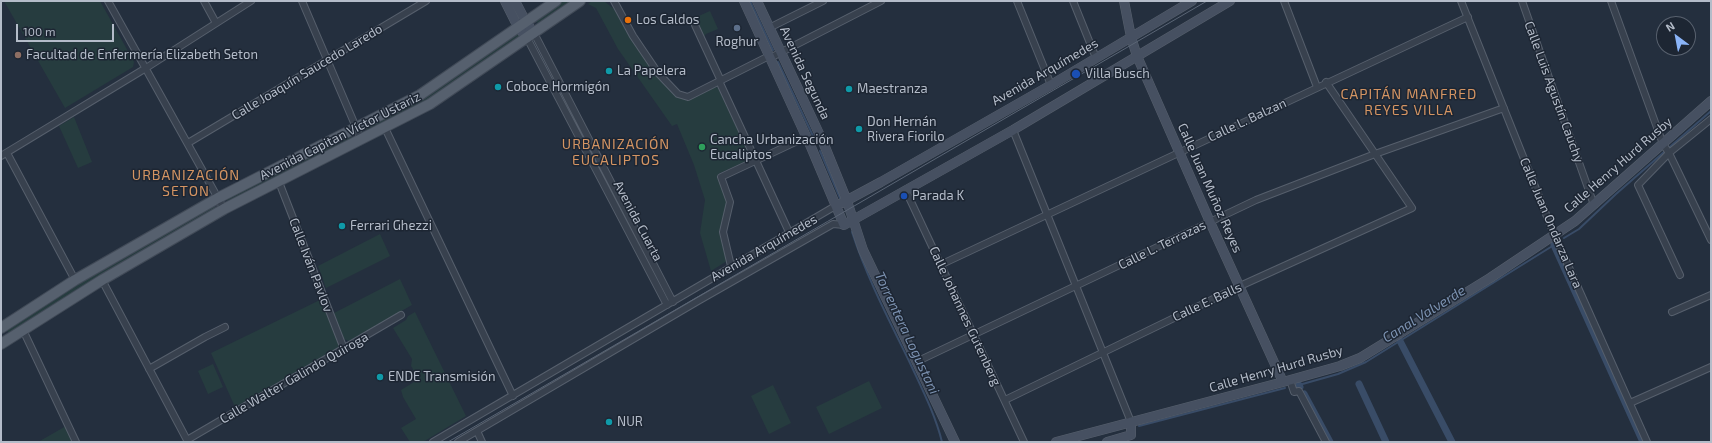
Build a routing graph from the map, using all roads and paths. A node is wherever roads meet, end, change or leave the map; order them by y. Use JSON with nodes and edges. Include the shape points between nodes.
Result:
{"nodes":[{"id":1,"x":108,"y":1,"type":"edge"},
{"id":2,"x":204,"y":1,"type":"edge"},
{"id":3,"x":251,"y":1,"type":"edge"},
{"id":4,"x":302,"y":1,"type":"edge"},
{"id":5,"x":426,"y":1,"type":"edge"},
{"id":6,"x":505,"y":1,"type":"edge"},
{"id":7,"x":515,"y":1,"type":"edge"},
{"id":8,"x":556,"y":1,"type":"edge"},
{"id":9,"x":580,"y":1,"type":"edge"},
{"id":10,"x":614,"y":1,"type":"edge"},
{"id":11,"x":744,"y":1,"type":"edge"},
{"id":12,"x":756,"y":1,"type":"edge"},
{"id":13,"x":823,"y":1,"type":"edge"},
{"id":14,"x":881,"y":1,"type":"edge"},
{"id":15,"x":1017,"y":1,"type":"edge"},
{"id":16,"x":1073,"y":1,"type":"edge"},
{"id":17,"x":1124,"y":1,"type":"edge"},
{"id":18,"x":1192,"y":1,"type":"edge"},
{"id":19,"x":1230,"y":1,"type":"edge"},
{"id":20,"x":1284,"y":1,"type":"edge"},
{"id":21,"x":1461,"y":1,"type":"edge"},
{"id":22,"x":1522,"y":1,"type":"edge"},
{"id":23,"x":1612,"y":1,"type":"edge"},
{"id":24,"x":1468,"y":17,"type":"junction"},
{"id":25,"x":216,"y":24,"type":"junction"},
{"id":26,"x":522,"y":24,"type":"junction"},
{"id":27,"x":695,"y":25,"type":"dead end"},
{"id":28,"x":769,"y":28,"type":"junction"},
{"id":29,"x":531,"y":35,"type":"junction"},
{"id":30,"x":1131,"y":37,"type":"junction"},
{"id":31,"x":780,"y":53,"type":"junction"},
{"id":32,"x":1137,"y":56,"type":"junction"},
{"id":33,"x":770,"y":57,"type":"junction"},
{"id":34,"x":1096,"y":58,"type":"junction"},
{"id":35,"x":327,"y":60,"type":"junction"},
{"id":36,"x":146,"y":68,"type":"junction"},
{"id":37,"x":720,"y":81,"type":"junction"},
{"id":38,"x":1326,"y":82,"type":"junction"},
{"id":39,"x":1051,"y":85,"type":"junction"},
{"id":40,"x":1317,"y":86,"type":"junction"},
{"id":41,"x":1711,"y":101,"type":"edge"},
{"id":42,"x":1504,"y":108,"type":"junction"},
{"id":43,"x":1711,"y":119,"type":"edge"},
{"id":44,"x":356,"y":127,"type":"junction"},
{"id":45,"x":385,"y":128,"type":"junction"},
{"id":46,"x":1013,"y":130,"type":"junction"},
{"id":47,"x":585,"y":131,"type":"junction"},
{"id":48,"x":578,"y":135,"type":"junction"},
{"id":49,"x":806,"y":137,"type":"junction"},
{"id":50,"x":361,"y":139,"type":"junction"},
{"id":51,"x":188,"y":143,"type":"junction"},
{"id":52,"x":1663,"y":144,"type":"junction"},
{"id":53,"x":1179,"y":152,"type":"junction"},
{"id":54,"x":3,"y":153,"type":"edge"},
{"id":55,"x":1669,"y":153,"type":"junction"},
{"id":56,"x":1375,"y":154,"type":"junction"},
{"id":57,"x":756,"y":160,"type":"junction"},
{"id":58,"x":278,"y":182,"type":"junction"},
{"id":59,"x":906,"y":191,"type":"junction"},
{"id":60,"x":218,"y":198,"type":"junction"},
{"id":61,"x":847,"y":201,"type":"junction"},
{"id":62,"x":837,"y":205,"type":"junction"},
{"id":63,"x":1594,"y":205,"type":"junction"},
{"id":64,"x":224,"y":210,"type":"junction"},
{"id":65,"x":1048,"y":214,"type":"junction"},
{"id":66,"x":853,"y":220,"type":"junction"},
{"id":67,"x":1210,"y":222,"type":"junction"},
{"id":68,"x":844,"y":225,"type":"junction"},
{"id":69,"x":789,"y":232,"type":"junction"},
{"id":70,"x":1554,"y":234,"type":"junction"},
{"id":71,"x":1711,"y":240,"type":"edge"},
{"id":72,"x":940,"y":265,"type":"junction"},
{"id":73,"x":731,"y":266,"type":"junction"},
{"id":74,"x":1680,"y":275,"type":"dead end"},
{"id":75,"x":75,"y":280,"type":"junction"},
{"id":76,"x":102,"y":280,"type":"junction"},
{"id":77,"x":1077,"y":286,"type":"junction"},
{"id":78,"x":1240,"y":286,"type":"junction"},
{"id":79,"x":1711,"y":295,"type":"edge"},
{"id":80,"x":673,"y":302,"type":"junction"},
{"id":81,"x":667,"y":305,"type":"junction"},
{"id":82,"x":1672,"y":312,"type":"dead end"},
{"id":83,"x":401,"y":315,"type":"dead end"},
{"id":84,"x":226,"y":327,"type":"dead end"},
{"id":85,"x":1,"y":328,"type":"edge"},
{"id":86,"x":22,"y":330,"type":"junction"},
{"id":87,"x":973,"y":335,"type":"junction"},
{"id":88,"x":2,"y":340,"type":"edge"},
{"id":89,"x":344,"y":349,"type":"junction"},
{"id":90,"x":1103,"y":351,"type":"junction"},
{"id":91,"x":916,"y":362,"type":"junction"},
{"id":92,"x":1711,"y":367,"type":"edge"},
{"id":93,"x":149,"y":369,"type":"junction"},
{"id":94,"x":1286,"y":381,"type":"junction"},
{"id":95,"x":513,"y":396,"type":"junction"},
{"id":96,"x":1005,"y":400,"type":"junction"},
{"id":97,"x":1630,"y":403,"type":"junction"},
{"id":98,"x":1131,"y":422,"type":"junction"},
{"id":99,"x":477,"y":431,"type":"junction"},
{"id":100,"x":1131,"y":439,"type":"edge"},
{"id":101,"x":187,"y":441,"type":"edge"},
{"id":102,"x":76,"y":442,"type":"edge"},
{"id":103,"x":433,"y":442,"type":"edge"},
{"id":104,"x":458,"y":442,"type":"edge"},
{"id":105,"x":482,"y":442,"type":"edge"},
{"id":106,"x":955,"y":442,"type":"edge"},
{"id":107,"x":1024,"y":442,"type":"edge"},
{"id":108,"x":1056,"y":442,"type":"edge"},
{"id":109,"x":1107,"y":442,"type":"edge"},
{"id":110,"x":1326,"y":442,"type":"edge"},
{"id":111,"x":1648,"y":442,"type":"edge"}],
"edges":[{"from":1,"to":36,"type":"street"},
{"from":2,"to":25,"type":"street"},
{"from":3,"to":25,"type":"street"},
{"from":4,"to":35,"type":"street"},
{"from":5,"to":35,"type":"street","name":"Calle Joaquín Saucedo Laredo"},
{"from":6,"to":26,"type":"street","name":"Avenida Cuarta"},
{"from":7,"to":26,"type":"street","name":"Avenida Cuarta"},
{"from":8,"to":26,"type":"main road","name":"Avenida Capitan Víctor Ustariz"},
{"from":9,"to":29,"type":"main road","name":"Avenida Capitan Víctor Ustariz"},
{"from":10,"to":37,"type":"street","via":[[632,36],[658,73],[674,90],[688,97]]},
{"from":11,"to":33,"type":"street","name":"Avenida Segunda"},
{"from":12,"to":28,"type":"street","name":"Avenida Segunda"},
{"from":13,"to":28,"type":"street"},
{"from":14,"to":31,"type":"street"},
{"from":15,"to":39,"type":"street"},
{"from":16,"to":34,"type":"street"},
{"from":17,"to":30,"type":"street","name":"Calle Juan Muñoz Reyes"},
{"from":18,"to":30,"type":"street","name":"Avenida Arquímedes"},
{"from":19,"to":32,"type":"street","name":"Avenida Arquímedes"},
{"from":20,"to":40,"type":"street"},
{"from":21,"to":24,"type":"street","name":"Calle Juan Ondarza Lara"},
{"from":22,"to":63,"type":"street","name":"Calle Luis Agustín Cauchy"},
{"from":23,"to":52,"type":"street"},
{"from":24,"to":38,"type":"street","name":"Calle L. Balzan"},
{"from":24,"to":42,"type":"street","name":"Calle Juan Ondarza Lara"},
{"from":25,"to":36,"type":"street"},
{"from":26,"to":29,"type":"street","name":"Avenida Cuarta"},
{"from":26,"to":44,"type":"main road","name":"Avenida Capitan Víctor Ustariz","via":[[420,95]]},
{"from":27,"to":37,"type":"street"},
{"from":28,"to":31,"type":"street","name":"Avenida Segunda"},
{"from":29,"to":45,"type":"main road","name":"Avenida Capitan Víctor Ustariz","via":[[430,104]]},
{"from":29,"to":47,"type":"street","name":"Avenida Cuarta"},
{"from":29,"to":48,"type":"street","name":"Avenida Cuarta"},
{"from":30,"to":32,"type":"street","name":"Calle Juan Muñoz Reyes"},
{"from":30,"to":34,"type":"street","name":"Avenida Arquímedes"},
{"from":31,"to":33,"type":"street"},
{"from":31,"to":61,"type":"street","name":"Avenida Segunda","via":[[823,142]]},
{"from":32,"to":46,"type":"street","name":"Avenida Arquímedes"},
{"from":32,"to":53,"type":"street","name":"Calle Juan Muñoz Reyes"},
{"from":33,"to":37,"type":"street"},
{"from":33,"to":49,"type":"street","name":"Avenida Segunda"},
{"from":34,"to":39,"type":"street","name":"Avenida Arquímedes"},
{"from":35,"to":44,"type":"street"},
{"from":35,"to":51,"type":"street","name":"Calle Joaquín Saucedo Laredo"},
{"from":36,"to":51,"type":"street"},
{"from":36,"to":54,"type":"street"},
{"from":37,"to":57,"type":"street"},
{"from":38,"to":40,"type":"street","name":"Calle L. Balzan"},
{"from":38,"to":56,"type":"street"},
{"from":39,"to":61,"type":"street","name":"Avenida Arquímedes"},
{"from":40,"to":53,"type":"street","name":"Calle L. Balzan"},
{"from":41,"to":52,"type":"street","name":"Calle Henry Hurd Rusby"},
{"from":42,"to":56,"type":"street","name":"Calle L. Terrazas"},
{"from":42,"to":70,"type":"street","name":"Calle Juan Ondarza Lara"},
{"from":43,"to":55,"type":"street","name":"Calle Henry Hurd Rusby"},
{"from":44,"to":50,"type":"street"},
{"from":44,"to":60,"type":"main road","name":"Avenida Capitan Víctor Ustariz"},
{"from":45,"to":50,"type":"main road","name":"Avenida Capitan Víctor Ustariz"},
{"from":45,"to":95,"type":"street"},
{"from":46,"to":59,"type":"street","name":"Avenida Arquímedes"},
{"from":46,"to":65,"type":"street"},
{"from":47,"to":48,"type":"street"},
{"from":47,"to":80,"type":"street","name":"Avenida Cuarta"},
{"from":48,"to":81,"type":"street","name":"Avenida Cuarta"},
{"from":49,"to":57,"type":"street"},
{"from":49,"to":62,"type":"street","name":"Avenida Segunda"},
{"from":50,"to":58,"type":"main road","name":"Avenida Capitan Víctor Ustariz"},
{"from":51,"to":60,"type":"street"},
{"from":52,"to":55,"type":"street"},
{"from":52,"to":63,"type":"street","name":"Calle Henry Hurd Rusby"},
{"from":53,"to":65,"type":"street","name":"Calle L. Balzan"},
{"from":53,"to":67,"type":"street","name":"Calle Juan Muñoz Reyes"},
{"from":54,"to":75,"type":"street"},
{"from":55,"to":71,"type":"street"},
{"from":55,"to":74,"type":"street","name":"Calle Henry Hurd Rusby","via":[[1638,185]]},
{"from":56,"to":67,"type":"street","name":"Calle L. Terrazas","via":[[1256,200]]},
{"from":56,"to":78,"type":"street","name":"Calle E. Balls","via":[[1412,208]]},
{"from":57,"to":69,"type":"street"},
{"from":57,"to":73,"type":"street","via":[[721,177],[730,202],[723,232]]},
{"from":58,"to":64,"type":"main road","name":"Avenida Capitan Víctor Ustariz"},
{"from":58,"to":89,"type":"street","name":"Calle Iván Pavlov"},
{"from":59,"to":66,"type":"street","name":"Avenida Arquímedes"},
{"from":59,"to":72,"type":"street","name":"Calle Johannes Gutenberg"},
{"from":60,"to":64,"type":"street"},
{"from":60,"to":75,"type":"main road","name":"Avenida Capitan Víctor Ustariz"},
{"from":61,"to":62,"type":"street","name":"Avenida Arquímedes"},
{"from":61,"to":66,"type":"street","name":"Avenida Segunda"},
{"from":62,"to":68,"type":"street","name":"Avenida Segunda"},
{"from":62,"to":69,"type":"street","name":"Avenida Arquímedes"},
{"from":63,"to":70,"type":"street","name":"Calle Henry Hurd Rusby"},
{"from":64,"to":76,"type":"main road","name":"Avenida Capitan Víctor Ustariz"},
{"from":65,"to":72,"type":"street","name":"Calle L. Balzan"},
{"from":65,"to":77,"type":"street"},
{"from":66,"to":68,"type":"street","name":"Avenida Arquímedes"},
{"from":66,"to":91,"type":"street","name":"Avenida Segunda","via":[[863,250]]},
{"from":67,"to":77,"type":"street","name":"Calle L. Terrazas"},
{"from":67,"to":78,"type":"street","name":"Calle Juan Muñoz Reyes"},
{"from":68,"to":99,"type":"street","name":"Avenida Arquímedes","via":[[833,224]]},
{"from":69,"to":73,"type":"street","name":"Avenida Arquímedes"},
{"from":70,"to":94,"type":"street","name":"Calle Henry Hurd Rusby","via":[[1490,278],[1360,358]]},
{"from":70,"to":97,"type":"street","name":"Calle Juan Ondarza Lara"},
{"from":72,"to":87,"type":"street","name":"Calle Johannes Gutenberg"},
{"from":73,"to":80,"type":"street","name":"Avenida Arquímedes"},
{"from":75,"to":85,"type":"main road","name":"Avenida Capitan Víctor Ustariz"},
{"from":76,"to":86,"type":"main road","name":"Avenida Capitan Víctor Ustariz"},
{"from":76,"to":93,"type":"street"},
{"from":77,"to":87,"type":"street","name":"Calle L. Terrazas"},
{"from":77,"to":90,"type":"street"},
{"from":78,"to":90,"type":"street","name":"Calle E. Balls"},
{"from":78,"to":94,"type":"street","name":"Calle Juan Muñoz Reyes"},
{"from":79,"to":82,"type":"street"},
{"from":80,"to":81,"type":"street","name":"Avenida Arquímedes"},
{"from":81,"to":95,"type":"street","name":"Avenida Arquímedes"},
{"from":83,"to":89,"type":"street","name":"Calle Walter Galindo Quiroga"},
{"from":84,"to":93,"type":"street"},
{"from":86,"to":88,"type":"main road","name":"Avenida Capitan Víctor Ustariz"},
{"from":86,"to":102,"type":"street"},
{"from":87,"to":91,"type":"street","name":"Calle L. Terrazas"},
{"from":87,"to":96,"type":"street","name":"Calle Johannes Gutenberg"},
{"from":89,"to":101,"type":"street","name":"Calle Walter Galindo Quiroga"},
{"from":90,"to":96,"type":"street","name":"Calle E. Balls"},
{"from":90,"to":98,"type":"street"},
{"from":91,"to":106,"type":"street","name":"Avenida Segunda"},
{"from":92,"to":97,"type":"street"},
{"from":93,"to":101,"type":"street"},
{"from":94,"to":98,"type":"street","name":"Calle Henry Hurd Rusby"},
{"from":94,"to":110,"type":"street","via":[[1296,392]]},
{"from":95,"to":103,"type":"street","name":"Avenida Arquímedes"},
{"from":96,"to":107,"type":"street","name":"Calle Johannes Gutenberg"},
{"from":97,"to":111,"type":"street","name":"Calle Juan Ondarza Lara"},
{"from":98,"to":100,"type":"street"},
{"from":98,"to":108,"type":"street","name":"Calle Henry Hurd Rusby"},
{"from":99,"to":104,"type":"street","name":"Avenida Arquímedes"},
{"from":99,"to":105,"type":"street"},
{"from":100,"to":109,"type":"street"}]}
